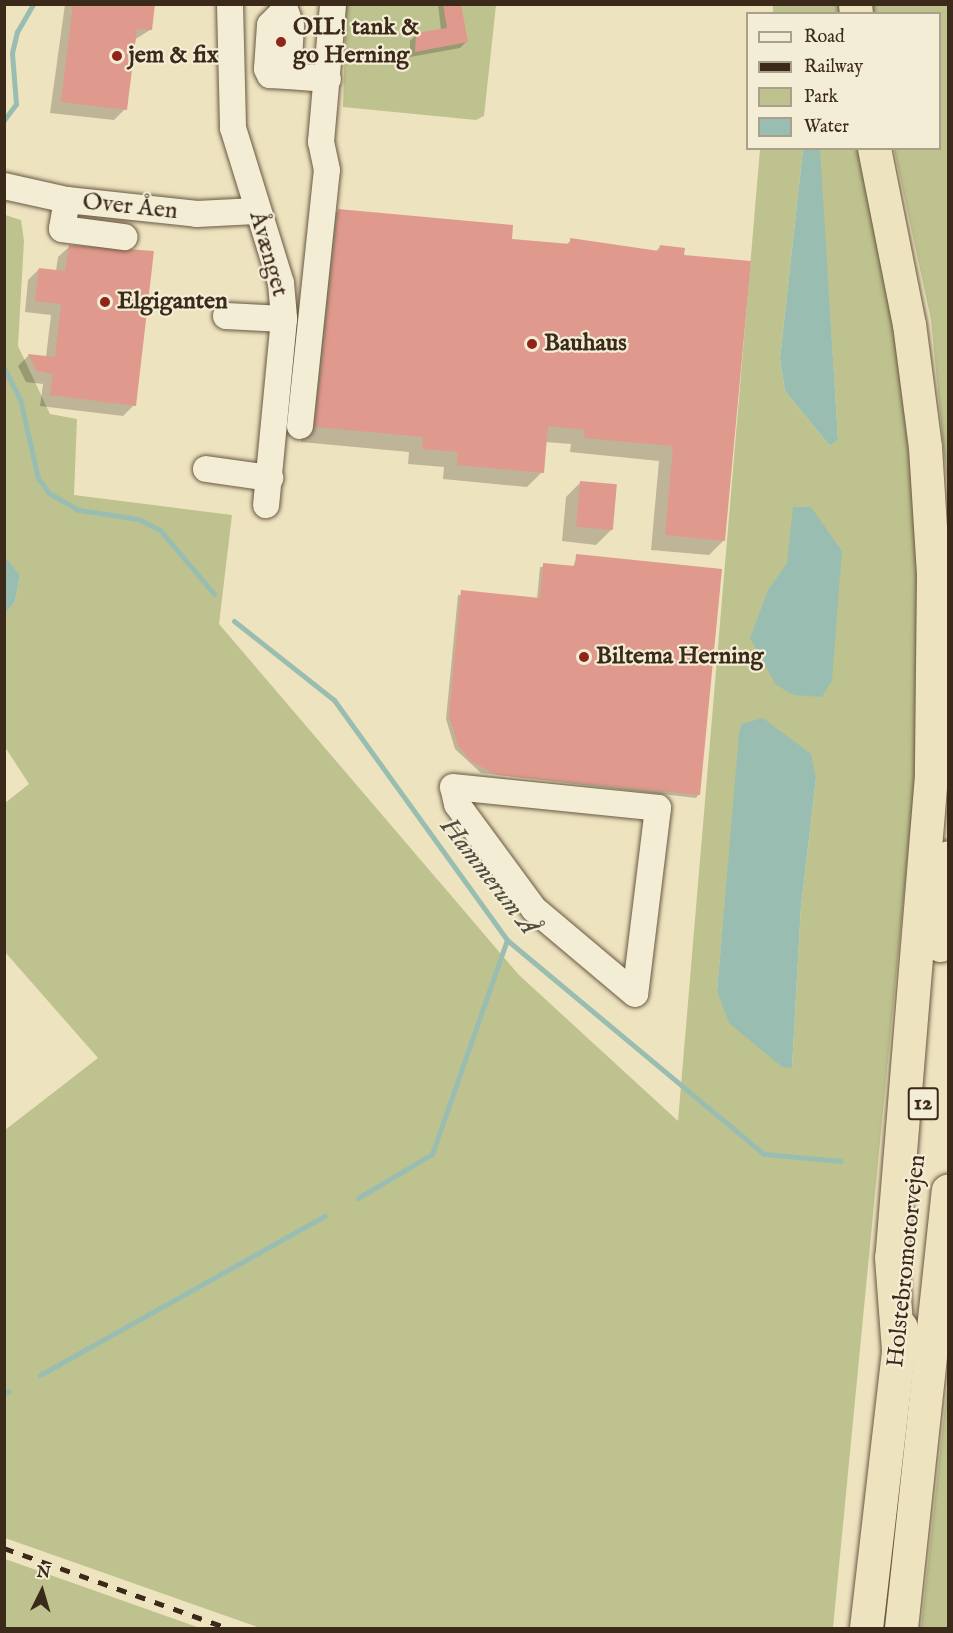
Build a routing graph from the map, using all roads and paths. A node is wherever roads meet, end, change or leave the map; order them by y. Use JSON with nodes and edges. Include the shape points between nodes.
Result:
{"nodes":[{"id":1,"x":230,"y":4,"type":"edge"},
{"id":2,"x":333,"y":4,"type":"edge"},
{"id":3,"x":283,"y":8,"type":"edge"},
{"id":4,"x":328,"y":79,"type":"junction"},
{"id":5,"x":874,"y":150,"type":"edge"},
{"id":6,"x":4,"y":186,"type":"edge"},
{"id":7,"x":67,"y":200,"type":"junction"},
{"id":8,"x":256,"y":211,"type":"junction"},
{"id":9,"x":124,"y":237,"type":"dead end"},
{"id":10,"x":226,"y":316,"type":"dead end"},
{"id":11,"x":284,"y":319,"type":"junction"},
{"id":12,"x":300,"y":426,"type":"dead end"},
{"id":13,"x":206,"y":469,"type":"dead end"},
{"id":14,"x":270,"y":478,"type":"junction"},
{"id":15,"x":266,"y":505,"type":"dead end"},
{"id":16,"x":453,"y":787,"type":"joint"},
{"id":17,"x":948,"y":857,"type":"edge"},
{"id":18,"x":948,"y":1191,"type":"edge"},
{"id":19,"x":898,"y":1350,"type":"junction"},
{"id":20,"x":866,"y":1629,"type":"edge"},
{"id":21,"x":901,"y":1629,"type":"edge"}],
"edges":[{"from":1,"to":8,"type":"street","name":"Åvænget","via":[[233,128]]},
{"from":2,"to":4,"type":"street"},
{"from":3,"to":4,"type":"street","via":[[291,26],[288,76]]},
{"from":4,"to":12,"type":"street","via":[[321,142],[327,170]]},
{"from":5,"to":19,"type":"highway","via":[[909,324],[926,447],[933,573],[931,775],[891,1257]]},
{"from":6,"to":7,"type":"street","name":"Over Åen"},
{"from":7,"to":8,"type":"street","name":"Over Åen","via":[[197,214]]},
{"from":7,"to":9,"type":"street","via":[[63,229]]},
{"from":8,"to":11,"type":"street","name":"Åvænget","via":[[281,283]]},
{"from":10,"to":11,"type":"street"},
{"from":11,"to":14,"type":"street","name":"Åvænget"},
{"from":13,"to":14,"type":"street"},
{"from":14,"to":15,"type":"street","name":"Åvænget"},
{"from":16,"to":16,"type":"street","via":[[658,808],[635,994],[534,909],[457,804]]},
{"from":17,"to":19,"type":"highway","name":"Holstebromotorvejen","number":"12"},
{"from":18,"to":21,"type":"highway","name":"Holstebromotorvejen"},
{"from":19,"to":20,"type":"highway","name":"Holstebromotorvejen","number":"12"}]}
